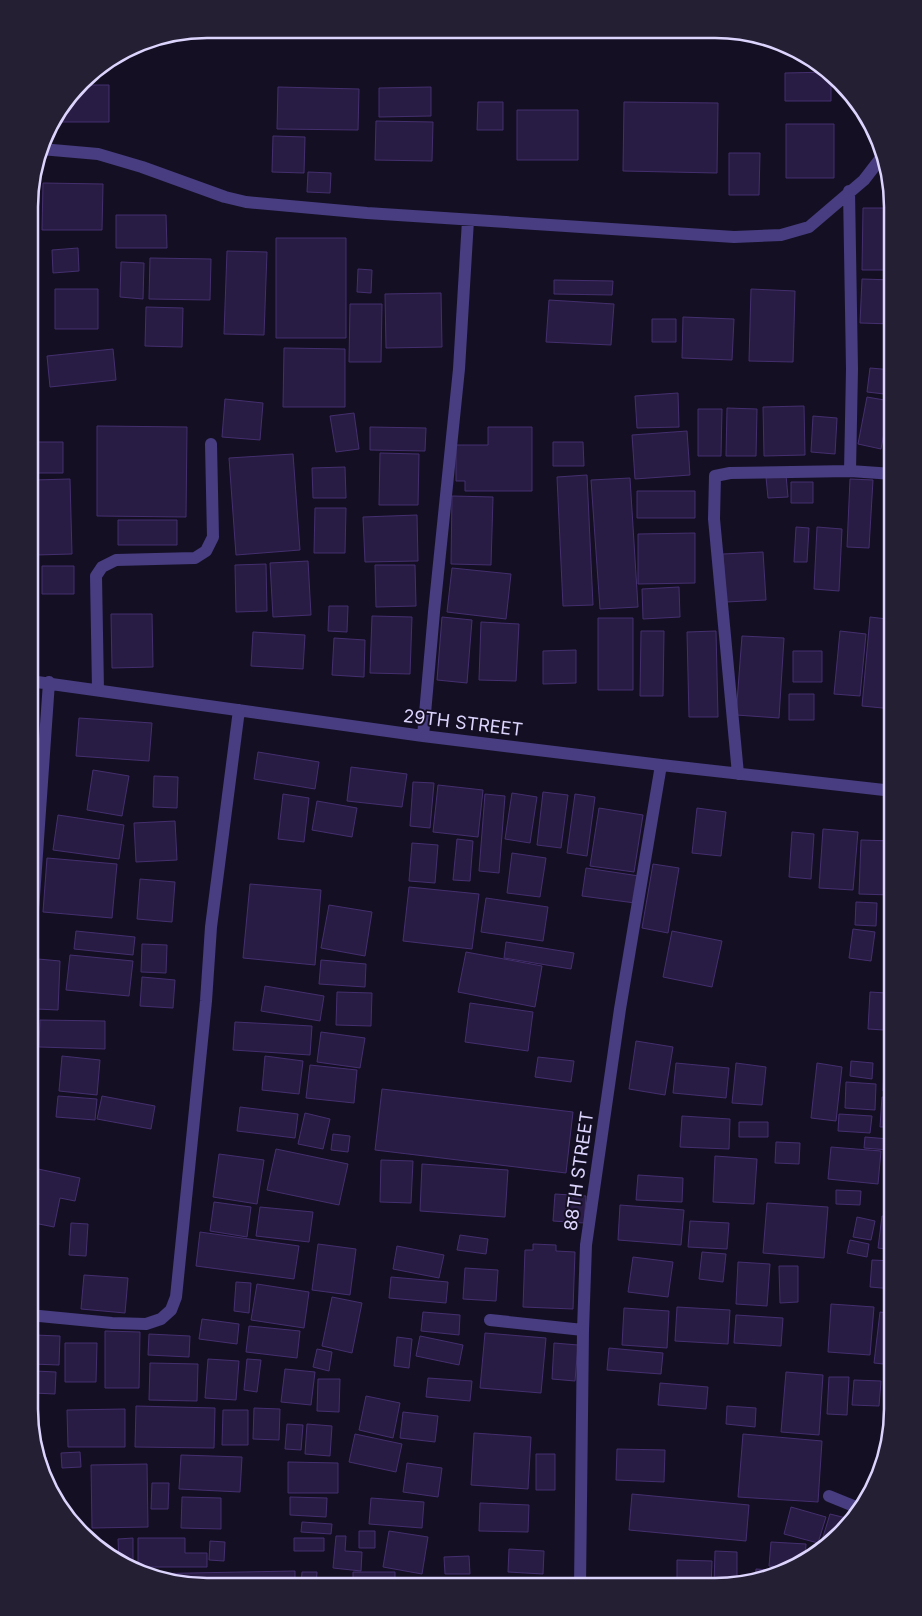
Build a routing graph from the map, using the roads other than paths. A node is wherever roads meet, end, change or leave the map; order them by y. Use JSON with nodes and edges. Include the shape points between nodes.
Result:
{"nodes":[{"id":1,"x":47,"y":149,"type":"edge"},
{"id":2,"x":878,"y":162,"type":"edge"},
{"id":3,"x":850,"y":191,"type":"junction"},
{"id":4,"x":468,"y":220,"type":"junction"},
{"id":5,"x":211,"y":444,"type":"dead end"},
{"id":6,"x":850,"y":471,"type":"junction"},
{"id":7,"x":884,"y":473,"type":"edge"},
{"id":8,"x":38,"y":681,"type":"edge"},
{"id":9,"x":48,"y":682,"type":"junction"},
{"id":10,"x":98,"y":690,"type":"junction"},
{"id":11,"x":239,"y":710,"type":"junction"},
{"id":12,"x":423,"y":736,"type":"junction"},
{"id":13,"x":662,"y":765,"type":"junction"},
{"id":14,"x":738,"y":774,"type":"junction"},
{"id":15,"x":884,"y":790,"type":"edge"},
{"id":16,"x":38,"y":833,"type":"edge"},
{"id":17,"x":38,"y":1316,"type":"edge"},
{"id":18,"x":490,"y":1320,"type":"dead end"},
{"id":19,"x":584,"y":1330,"type":"junction"},
{"id":20,"x":829,"y":1496,"type":"dead end"},
{"id":21,"x":854,"y":1506,"type":"edge"},
{"id":22,"x":580,"y":1578,"type":"edge"}],
"edges":[{"from":1,"to":4,"type":"street","via":[[98,154],[246,202]]},
{"from":2,"to":3,"type":"street","via":[[864,180]]},
{"from":3,"to":4,"type":"street","via":[[809,227],[781,235],[734,237]]},
{"from":3,"to":6,"type":"street"},
{"from":4,"to":12,"type":"street","via":[[458,369]]},
{"from":5,"to":10,"type":"street","via":[[213,537],[206,551],[195,558],[116,560],[102,566],[96,576]]},
{"from":6,"to":7,"type":"street"},
{"from":6,"to":14,"type":"street","via":[[715,476],[714,519]]},
{"from":8,"to":9,"type":"street","name":"29TH STREET"},
{"from":9,"to":10,"type":"street","name":"29TH STREET"},
{"from":9,"to":16,"type":"street"},
{"from":10,"to":11,"type":"street","name":"29TH STREET"},
{"from":11,"to":12,"type":"street","name":"29TH STREET"},
{"from":11,"to":17,"type":"street","via":[[211,927],[176,1297],[171,1310],[161,1319],[146,1324]]},
{"from":12,"to":13,"type":"street","name":"29TH STREET"},
{"from":13,"to":14,"type":"street","name":"29TH STREET"},
{"from":13,"to":19,"type":"street","name":"88TH STREET","via":[[620,1009],[586,1245]]},
{"from":14,"to":15,"type":"street","name":"29TH STREET"},
{"from":18,"to":19,"type":"street"},
{"from":19,"to":22,"type":"street","name":"88TH STREET"},
{"from":20,"to":21,"type":"street"}]}
